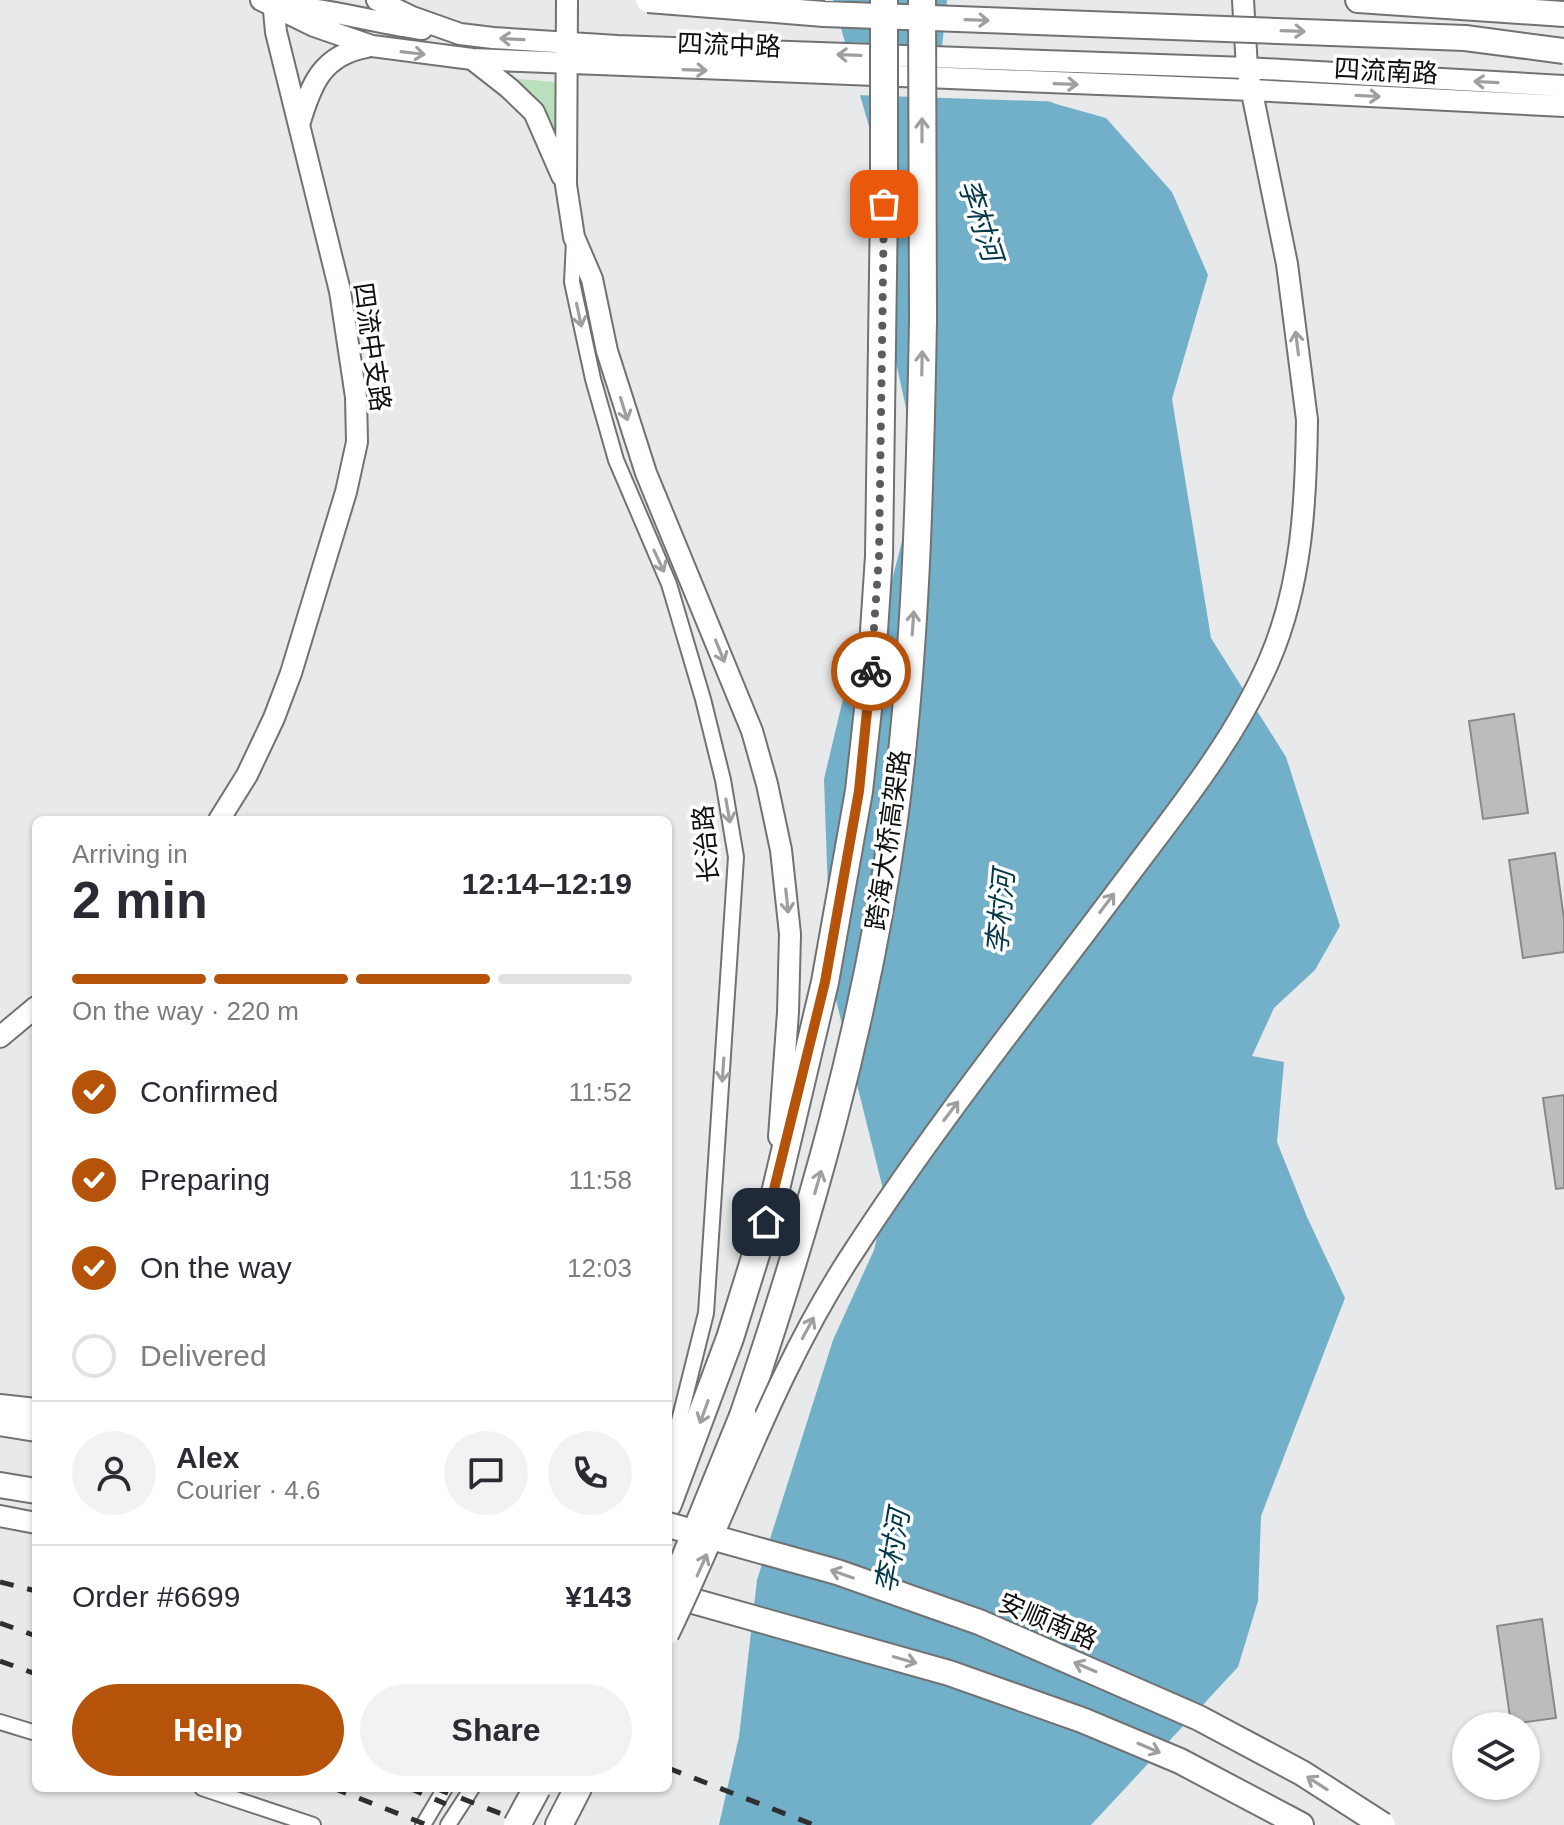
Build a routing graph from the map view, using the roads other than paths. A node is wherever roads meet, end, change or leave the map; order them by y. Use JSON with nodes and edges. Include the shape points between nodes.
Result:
{"nodes":[{"id":1,"x":377,"y":0,"type":"edge"},
{"id":2,"x":567,"y":0,"type":"edge"},
{"id":3,"x":648,"y":0,"type":"edge"},
{"id":4,"x":884,"y":0,"type":"edge"},
{"id":5,"x":922,"y":0,"type":"edge"},
{"id":6,"x":1243,"y":0,"type":"edge"},
{"id":7,"x":1358,"y":0,"type":"edge"},
{"id":8,"x":269,"y":2,"type":"edge"},
{"id":9,"x":1564,"y":14,"type":"edge"},
{"id":10,"x":460,"y":34,"type":"junction"},
{"id":11,"x":567,"y":42,"type":"junction"},
{"id":12,"x":372,"y":46,"type":"junction"},
{"id":13,"x":1564,"y":51,"type":"edge"},
{"id":14,"x":472,"y":59,"type":"junction"},
{"id":15,"x":567,"y":63,"type":"junction"},
{"id":16,"x":1247,"y":68,"type":"junction"},
{"id":17,"x":1206,"y":78,"type":"junction"},
{"id":18,"x":1564,"y":86,"type":"edge"},
{"id":19,"x":1252,"y":90,"type":"junction"},
{"id":20,"x":1564,"y":106,"type":"edge"},
{"id":21,"x":299,"y":125,"type":"junction"},
{"id":22,"x":566,"y":185,"type":"junction"},
{"id":23,"x":574,"y":237,"type":"junction"},
{"id":24,"x":221,"y":816,"type":"edge"},
{"id":25,"x":32,"y":1010,"type":"edge"},
{"id":26,"x":0,"y":1037,"type":"edge"},
{"id":27,"x":775,"y":1193,"type":"junction"},
{"id":28,"x":0,"y":1405,"type":"edge"},
{"id":29,"x":32,"y":1409,"type":"edge"},
{"id":30,"x":0,"y":1423,"type":"edge"},
{"id":31,"x":32,"y":1428,"type":"edge"},
{"id":32,"x":672,"y":1449,"type":"edge"},
{"id":33,"x":0,"y":1485,"type":"edge"},
{"id":34,"x":32,"y":1490,"type":"edge"},
{"id":35,"x":672,"y":1493,"type":"edge"},
{"id":36,"x":0,"y":1516,"type":"edge"},
{"id":37,"x":32,"y":1522,"type":"edge"},
{"id":38,"x":672,"y":1526,"type":"edge"},
{"id":39,"x":672,"y":1587,"type":"edge"},
{"id":40,"x":672,"y":1598,"type":"edge"},
{"id":41,"x":672,"y":1627,"type":"edge"},
{"id":42,"x":0,"y":1722,"type":"edge"},
{"id":43,"x":32,"y":1732,"type":"edge"},
{"id":44,"x":214,"y":1792,"type":"edge"},
{"id":45,"x":443,"y":1792,"type":"edge"},
{"id":46,"x":469,"y":1792,"type":"edge"},
{"id":47,"x":535,"y":1792,"type":"edge"},
{"id":48,"x":576,"y":1792,"type":"edge"},
{"id":49,"x":313,"y":1825,"type":"edge"},
{"id":50,"x":423,"y":1825,"type":"edge"},
{"id":51,"x":448,"y":1825,"type":"edge"},
{"id":52,"x":517,"y":1825,"type":"edge"},
{"id":53,"x":559,"y":1825,"type":"edge"},
{"id":54,"x":1301,"y":1825,"type":"edge"},
{"id":55,"x":1383,"y":1825,"type":"edge"}],
"edges":[{"from":1,"to":10,"type":"main road","name":"四流中路"},
{"from":2,"to":11,"type":"main road"},
{"from":3,"to":13,"type":"main road","one_way":true,"bridge":true,"via":[[824,14],[1465,38]]},
{"from":4,"to":27,"type":"highway","name":"跨海大桥高架路","bridge":true,"via":[[882,434],[870,691],[859,791],[825,982]]},
{"from":39,"to":5,"type":"highway","name":"跨海大桥高架路","one_way":true,"bridge":true,"via":[[743,1416],[820,1174],[865,983],[893,821],[919,531]]},
{"from":6,"to":16,"type":"main road"},
{"from":7,"to":9,"type":"main road"},
{"from":8,"to":10,"type":"main road"},
{"from":8,"to":12,"type":"main road","name":"四流中路","via":[[314,26]]},
{"from":8,"to":21,"type":"main road","name":"四流中支路"},
{"from":11,"to":10,"type":"main road","name":"四流中路","one_way":true},
{"from":11,"to":15,"type":"main road"},
{"from":17,"to":11,"type":"main road","name":"四流中路","one_way":true,"bridge":true},
{"from":12,"to":14,"type":"main road","name":"四流中路","one_way":true},
{"from":12,"to":21,"type":"main road","via":[[346,51],[330,62],[306,101]]},
{"from":14,"to":15,"type":"main road","name":"四流中路"},
{"from":14,"to":22,"type":"main road","via":[[534,112]]},
{"from":15,"to":17,"type":"main road","name":"四流中路","one_way":true,"bridge":true},
{"from":15,"to":22,"type":"main road"},
{"from":16,"to":17,"type":"main road","name":"四流南路"},
{"from":18,"to":16,"type":"main road","name":"四流南路","one_way":true},
{"from":16,"to":19,"type":"main road"},
{"from":17,"to":19,"type":"main road","name":"四流南路"},
{"from":19,"to":20,"type":"main road","name":"四流南路","one_way":true},
{"from":41,"to":19,"type":"main road","one_way":true,"bridge":true,"via":[[823,1300],[943,1121],[1208,769],[1263,674],[1298,561],[1307,420],[1287,264]]},
{"from":21,"to":24,"type":"main road","name":"四流中支路","via":[[340,291],[356,397],[357,442],[291,673],[247,775]]},
{"from":22,"to":23,"type":"main road"},
{"from":23,"to":27,"type":"main road","one_way":true,"via":[[592,279],[628,422],[752,731],[781,850],[790,934]]},
{"from":23,"to":32,"type":"street","name":"长治路","one_way":true,"via":[[572,282],[593,379],[616,460],[669,584],[716,753],[736,857],[706,1313]]},
{"from":25,"to":26,"type":"main road"},
{"from":27,"to":35,"type":"highway","name":"跨海大桥高架路","one_way":true,"via":[[730,1338]]},
{"from":28,"to":29,"type":"main road"},
{"from":30,"to":31,"type":"main road"},
{"from":33,"to":34,"type":"main road"},
{"from":36,"to":37,"type":"main road"},
{"from":55,"to":38,"type":"main road","name":"安顺南路","one_way":true,"bridge":true,"via":[[1302,1773],[1199,1718],[979,1622],[837,1572]]},
{"from":40,"to":54,"type":"main road","one_way":true,"bridge":true,"via":[[949,1673],[1082,1720],[1180,1761]]},
{"from":42,"to":43,"type":"street"},
{"from":44,"to":49,"type":"street"},
{"from":45,"to":50,"type":"street"},
{"from":46,"to":51,"type":"street"},
{"from":47,"to":52,"type":"highway","bridge":true},
{"from":48,"to":53,"type":"highway"}]}
